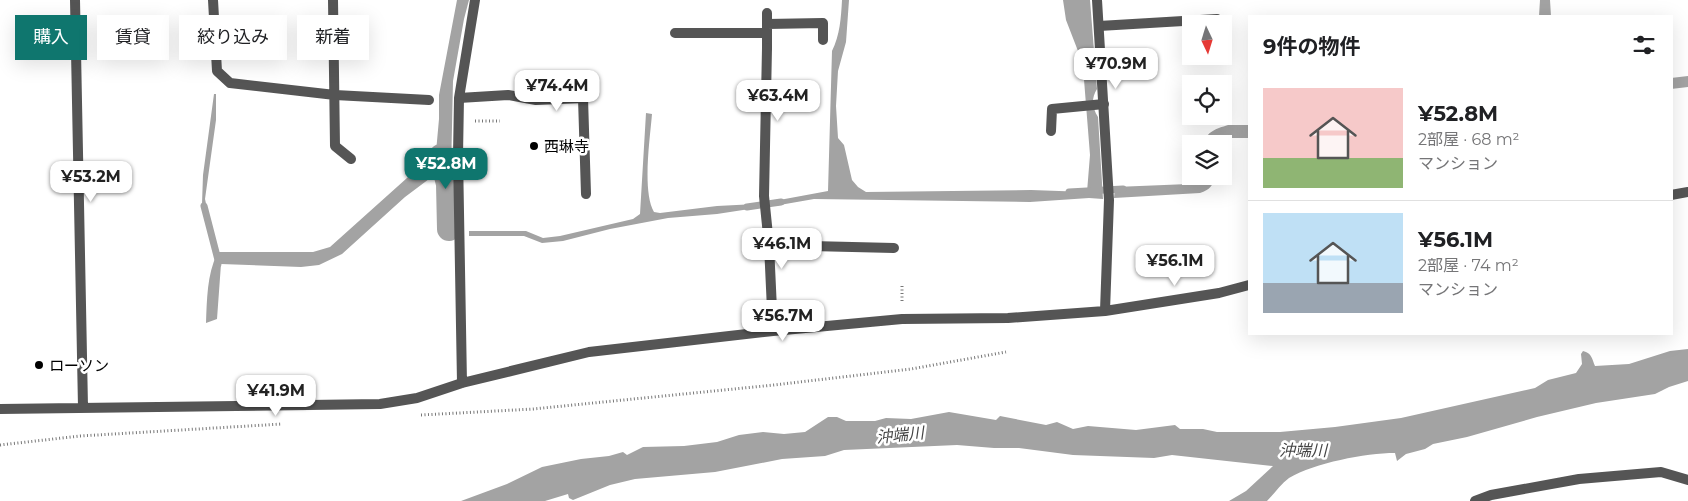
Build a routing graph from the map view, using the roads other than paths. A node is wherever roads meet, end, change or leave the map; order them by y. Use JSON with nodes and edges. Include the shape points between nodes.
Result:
{"nodes":[{"id":1,"x":75,"y":0,"type":"edge"},
{"id":2,"x":213,"y":0,"type":"edge"},
{"id":3,"x":333,"y":0,"type":"edge"},
{"id":4,"x":475,"y":0,"type":"edge"},
{"id":5,"x":1096,"y":0,"type":"edge"},
{"id":6,"x":767,"y":13,"type":"dead end"},
{"id":7,"x":1182,"y":21,"type":"edge"},
{"id":8,"x":1099,"y":26,"type":"junction"},
{"id":9,"x":767,"y":29,"type":"junction"},
{"id":10,"x":675,"y":33,"type":"dead end"},
{"id":11,"x":823,"y":40,"type":"dead end"},
{"id":12,"x":335,"y":95,"type":"junction"},
{"id":13,"x":459,"y":98,"type":"junction"},
{"id":14,"x":429,"y":100,"type":"dead end"},
{"id":15,"x":1101,"y":104,"type":"junction"},
{"id":16,"x":1051,"y":131,"type":"dead end"},
{"id":17,"x":351,"y":159,"type":"dead end"},
{"id":18,"x":1688,"y":192,"type":"edge"},
{"id":19,"x":586,"y":194,"type":"dead end"},
{"id":20,"x":1673,"y":195,"type":"edge"},
{"id":21,"x":769,"y":245,"type":"junction"},
{"id":22,"x":894,"y":248,"type":"dead end"},
{"id":23,"x":1248,"y":285,"type":"edge"},
{"id":24,"x":1105,"y":311,"type":"junction"},
{"id":25,"x":773,"y":331,"type":"junction"},
{"id":26,"x":462,"y":382,"type":"junction"},
{"id":27,"x":83,"y":407,"type":"junction"},
{"id":28,"x":0,"y":409,"type":"edge"},
{"id":29,"x":1688,"y":480,"type":"edge"},
{"id":30,"x":1475,"y":501,"type":"edge"}],
"edges":[{"from":1,"to":27,"type":"street"},
{"from":2,"to":12,"type":"street","via":[[217,71],[230,83]]},
{"from":3,"to":12,"type":"street"},
{"from":4,"to":13,"type":"street"},
{"from":5,"to":8,"type":"street"},
{"from":6,"to":9,"type":"street"},
{"from":7,"to":8,"type":"street"},
{"from":8,"to":15,"type":"street"},
{"from":9,"to":10,"type":"street"},
{"from":9,"to":11,"type":"street","via":[[823,23]]},
{"from":9,"to":21,"type":"street","via":[[764,196]]},
{"from":12,"to":14,"type":"street"},
{"from":12,"to":17,"type":"street","via":[[335,146]]},
{"from":13,"to":19,"type":"street","via":[[508,95],[536,100],[583,98]]},
{"from":13,"to":26,"type":"street"},
{"from":15,"to":16,"type":"street","via":[[1052,109]]},
{"from":15,"to":24,"type":"street","via":[[1109,200]]},
{"from":18,"to":20,"type":"street"},
{"from":21,"to":22,"type":"street"},
{"from":21,"to":25,"type":"street"},
{"from":23,"to":24,"type":"street"},
{"from":24,"to":25,"type":"street","via":[[1008,318],[902,319]]},
{"from":25,"to":26,"type":"street","via":[[589,352]]},
{"from":26,"to":27,"type":"street","via":[[418,398],[380,404]]},
{"from":27,"to":28,"type":"street"},
{"from":29,"to":30,"type":"street","via":[[1661,472],[1579,478]]}]}
